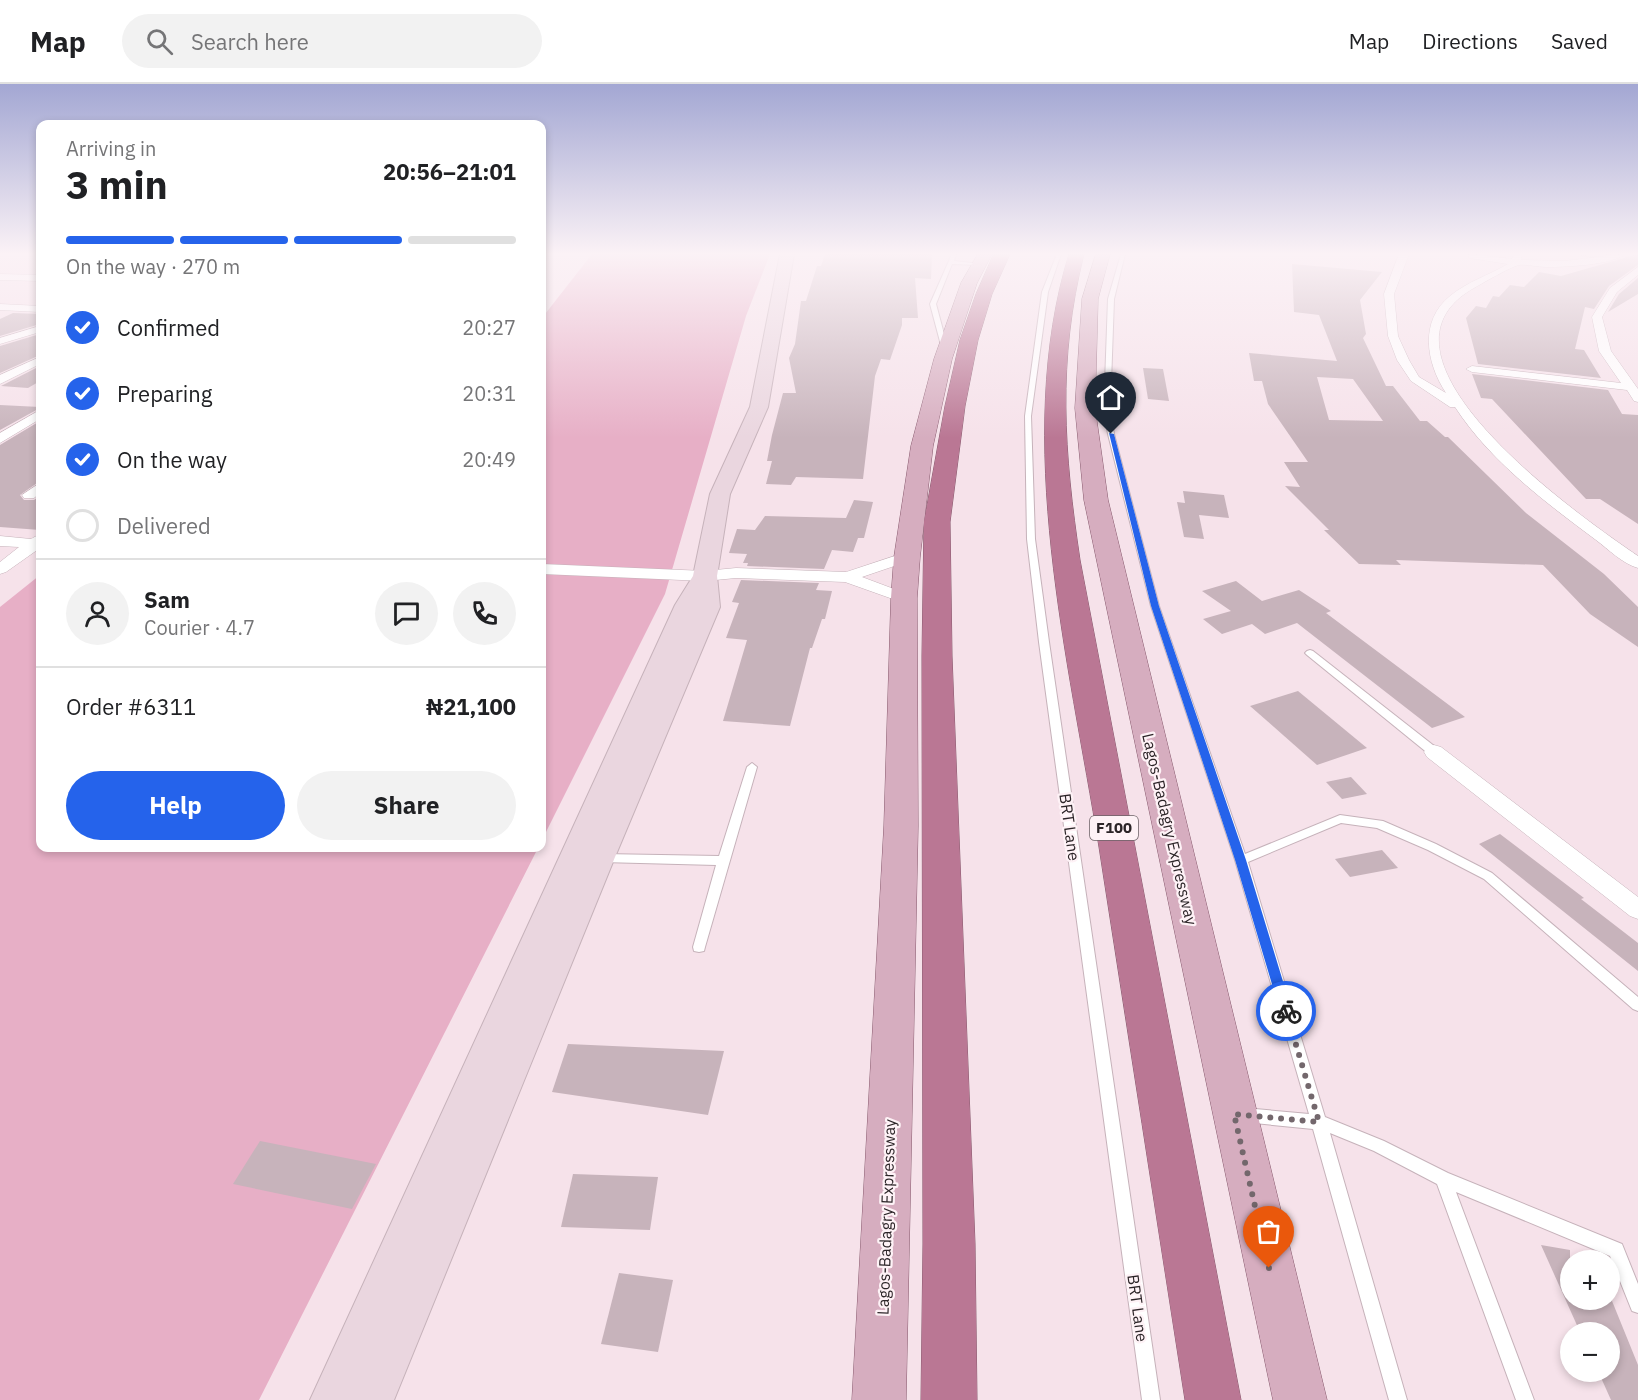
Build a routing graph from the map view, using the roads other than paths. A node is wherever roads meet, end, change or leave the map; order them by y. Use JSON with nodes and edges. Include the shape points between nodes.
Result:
{"nodes":[{"id":1,"x":776,"y":315,"type":"edge"},
{"id":2,"x":936,"y":315,"type":"edge"},
{"id":3,"x":958,"y":315,"type":"edge"},
{"id":4,"x":977,"y":315,"type":"edge"},
{"id":5,"x":978,"y":315,"type":"edge"},
{"id":6,"x":1042,"y":315,"type":"edge"},
{"id":7,"x":1061,"y":315,"type":"edge"},
{"id":8,"x":1089,"y":315,"type":"edge"},
{"id":9,"x":1110,"y":315,"type":"edge"},
{"id":10,"x":1391,"y":315,"type":"edge"},
{"id":11,"x":1439,"y":315,"type":"edge"},
{"id":12,"x":1598,"y":315,"type":"edge"},
{"id":13,"x":36,"y":330,"type":"edge"},
{"id":14,"x":0,"y":341,"type":"edge"},
{"id":15,"x":946,"y":352,"type":"junction"},
{"id":16,"x":10,"y":363,"type":"dead end"},
{"id":17,"x":36,"y":363,"type":"edge"},
{"id":18,"x":36,"y":363,"type":"edge"},
{"id":19,"x":1472,"y":369,"type":"dead end"},
{"id":20,"x":0,"y":380,"type":"edge"},
{"id":21,"x":1629,"y":387,"type":"junction"},
{"id":22,"x":1638,"y":397,"type":"edge"},
{"id":23,"x":1462,"y":409,"type":"junction"},
{"id":24,"x":36,"y":416,"type":"edge"},
{"id":25,"x":0,"y":439,"type":"edge"},
{"id":26,"x":0,"y":541,"type":"edge"},
{"id":27,"x":36,"y":542,"type":"edge"},
{"id":28,"x":36,"y":544,"type":"edge"},
{"id":29,"x":907,"y":557,"type":"junction"},
{"id":30,"x":1638,"y":563,"type":"edge"},
{"id":31,"x":0,"y":569,"type":"edge"},
{"id":32,"x":546,"y":569,"type":"edge"},
{"id":33,"x":705,"y":576,"type":"junction"},
{"id":34,"x":847,"y":577,"type":"junction"},
{"id":35,"x":904,"y":598,"type":"junction"},
{"id":36,"x":1310,"y":653,"type":"dead end"},
{"id":37,"x":1434,"y":752,"type":"joint"},
{"id":38,"x":752,"y":767,"type":"dead end"},
{"id":39,"x":599,"y":857,"type":"junction"},
{"id":40,"x":1241,"y":860,"type":"junction"},
{"id":41,"x":723,"y":861,"type":"junction"},
{"id":42,"x":1638,"y":910,"type":"edge"},
{"id":43,"x":699,"y":947,"type":"dead end"},
{"id":44,"x":1638,"y":1005,"type":"edge"},
{"id":45,"x":1234,"y":1114,"type":"junction"},
{"id":46,"x":1319,"y":1122,"type":"junction"},
{"id":47,"x":1443,"y":1179,"type":"junction"},
{"id":48,"x":1638,"y":1305,"type":"edge"},
{"id":49,"x":335,"y":1400,"type":"edge"},
{"id":50,"x":369,"y":1400,"type":"edge"},
{"id":51,"x":879,"y":1400,"type":"edge"},
{"id":52,"x":949,"y":1400,"type":"edge"},
{"id":53,"x":956,"y":1400,"type":"edge"},
{"id":54,"x":1150,"y":1400,"type":"edge"},
{"id":55,"x":1213,"y":1400,"type":"edge"},
{"id":56,"x":1300,"y":1400,"type":"edge"},
{"id":57,"x":1398,"y":1400,"type":"edge"},
{"id":58,"x":1525,"y":1400,"type":"edge"}],
"edges":[{"from":1,"to":33,"type":"main road","via":[[759,406],[720,494]]},
{"from":2,"to":15,"type":"lane"},
{"from":3,"to":15,"type":"main road","name":"Lagos-Badagry Expressway"},
{"from":4,"to":52,"type":"highway","via":[[955,405],[937,522]]},
{"from":5,"to":53,"type":"lane","via":[[964,364],[945,496],[941,580],[950,824]]},
{"from":6,"to":54,"type":"lane","name":"BRT Lane","via":[[1028,416],[1031,538]]},
{"from":7,"to":55,"type":"highway","number":"F100","via":[[1054,403],[1057,484],[1076,627]]},
{"from":8,"to":45,"type":"main road","name":"Lagos-Badagry Expressway","via":[[1085,408],[1096,500]]},
{"from":9,"to":40,"type":"lane","via":[[1107,411],[1111,434],[1155,606]]},
{"from":10,"to":23,"type":"street","via":[[1393,336],[1402,360],[1415,379]]},
{"from":11,"to":23,"type":"street","via":[[1432,335],[1433,358]]},
{"from":12,"to":21,"type":"street","via":[[1605,351]]},
{"from":13,"to":14,"type":"street"},
{"from":15,"to":29,"type":"main road","name":"Lagos-Badagry Expressway","via":[[922,446]]},
{"from":16,"to":17,"type":"street"},
{"from":18,"to":20,"type":"street"},
{"from":19,"to":21,"type":"street"},
{"from":21,"to":22,"type":"street"},
{"from":23,"to":30,"type":"street","via":[[1516,471]]},
{"from":24,"to":25,"type":"street"},
{"from":26,"to":27,"type":"street"},
{"from":28,"to":31,"type":"street"},
{"from":29,"to":34,"type":"street"},
{"from":29,"to":35,"type":"main road","name":"Lagos-Badagry Expressway"},
{"from":32,"to":33,"type":"street"},
{"from":33,"to":34,"type":"street","via":[[735,573]]},
{"from":33,"to":39,"type":"main road","via":[[708,607]]},
{"from":33,"to":49,"type":"main road","via":[[687,605]]},
{"from":34,"to":35,"type":"street"},
{"from":35,"to":51,"type":"main road","name":"Lagos-Badagry Expressway","via":[[902,826]]},
{"from":36,"to":37,"type":"lane"},
{"from":37,"to":42,"type":"street"},
{"from":38,"to":41,"type":"lane"},
{"from":39,"to":41,"type":"lane"},
{"from":39,"to":50,"type":"main road"},
{"from":40,"to":44,"type":"lane","via":[[1340,819],[1378,824],[1488,876]]},
{"from":40,"to":46,"type":"lane"},
{"from":41,"to":43,"type":"lane"},
{"from":45,"to":46,"type":"lane"},
{"from":45,"to":56,"type":"main road","name":"Lagos-Badagry Expressway"},
{"from":46,"to":47,"type":"lane","via":[[1379,1146]]},
{"from":46,"to":57,"type":"lane"},
{"from":47,"to":48,"type":"lane","via":[[1616,1250]]},
{"from":47,"to":58,"type":"lane"}]}
